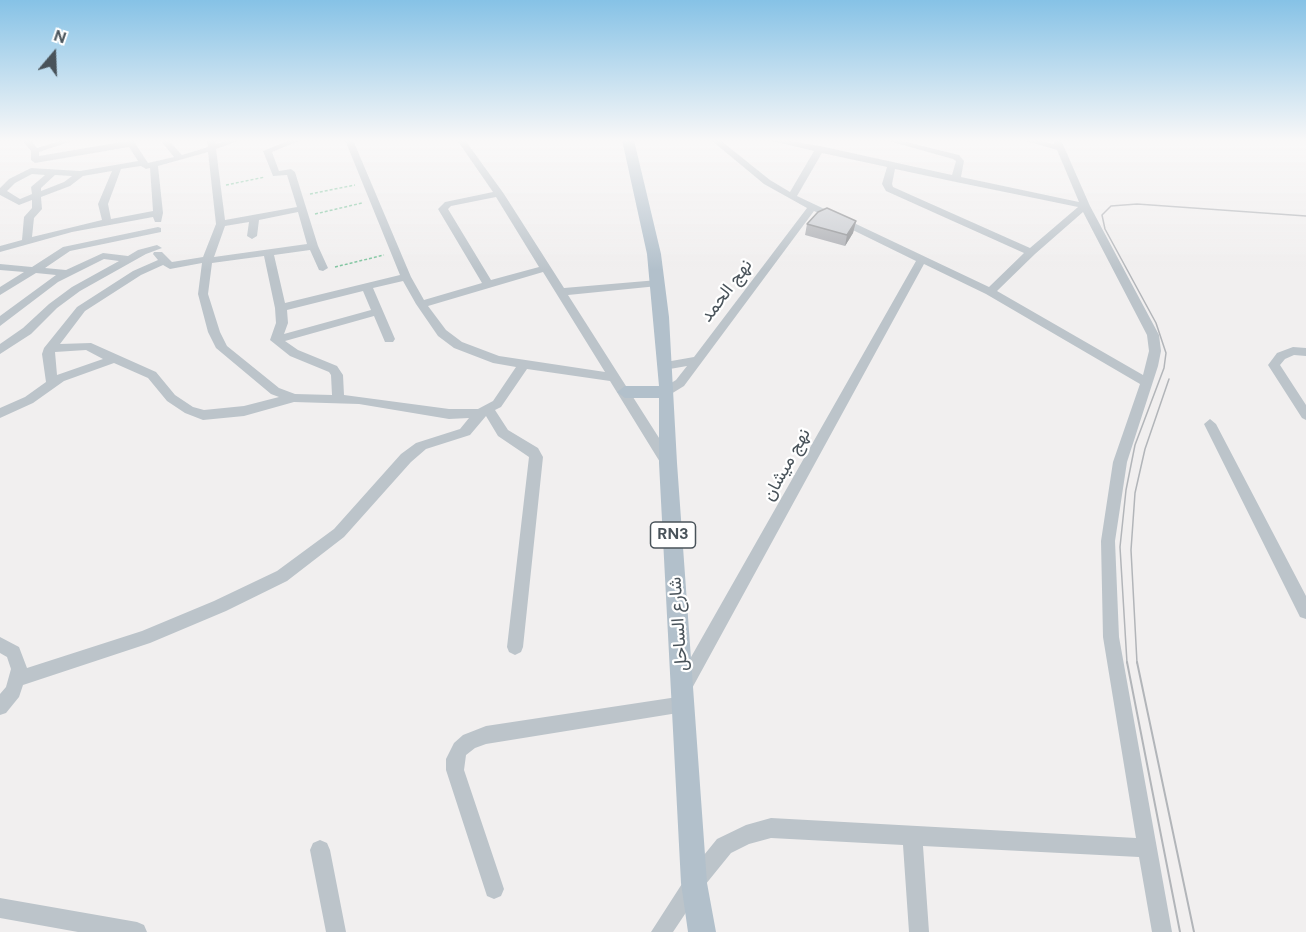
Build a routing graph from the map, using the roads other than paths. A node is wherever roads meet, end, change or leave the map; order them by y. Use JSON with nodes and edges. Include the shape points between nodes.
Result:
{"nodes":[{"id":1,"x":10,"y":183,"type":"edge"},
{"id":2,"x":38,"y":183,"type":"edge"},
{"id":3,"x":68,"y":183,"type":"edge"},
{"id":4,"x":111,"y":183,"type":"edge"},
{"id":5,"x":155,"y":183,"type":"edge"},
{"id":6,"x":218,"y":183,"type":"edge"},
{"id":7,"x":295,"y":183,"type":"edge"},
{"id":8,"x":368,"y":183,"type":"edge"},
{"id":9,"x":492,"y":183,"type":"edge"},
{"id":10,"x":637,"y":183,"type":"edge"},
{"id":11,"x":769,"y":183,"type":"edge"},
{"id":12,"x":800,"y":183,"type":"edge"},
{"id":13,"x":887,"y":183,"type":"edge"},
{"id":14,"x":977,"y":183,"type":"edge"},
{"id":15,"x":1076,"y":183,"type":"edge"},
{"id":16,"x":36,"y":194,"type":"junction"},
{"id":17,"x":499,"y":194,"type":"junction"},
{"id":18,"x":792,"y":197,"type":"junction"},
{"id":19,"x":1085,"y":206,"type":"junction"},
{"id":20,"x":812,"y":207,"type":"junction"},
{"id":21,"x":158,"y":213,"type":"junction"},
{"id":22,"x":302,"y":213,"type":"junction"},
{"id":23,"x":254,"y":219,"type":"junction"},
{"id":24,"x":107,"y":222,"type":"junction"},
{"id":25,"x":221,"y":224,"type":"junction"},
{"id":26,"x":158,"y":230,"type":"junction"},
{"id":27,"x":252,"y":236,"type":"dead end"},
{"id":28,"x":27,"y":240,"type":"junction"},
{"id":29,"x":313,"y":246,"type":"junction"},
{"id":30,"x":157,"y":248,"type":"junction"},
{"id":31,"x":0,"y":249,"type":"edge"},
{"id":32,"x":268,"y":252,"type":"junction"},
{"id":33,"x":1031,"y":252,"type":"junction"},
{"id":34,"x":129,"y":259,"type":"junction"},
{"id":35,"x":207,"y":260,"type":"junction"},
{"id":36,"x":163,"y":261,"type":"junction"},
{"id":37,"x":921,"y":261,"type":"junction"},
{"id":38,"x":89,"y":263,"type":"junction"},
{"id":39,"x":0,"y":267,"type":"edge"},
{"id":40,"x":323,"y":268,"type":"road end"},
{"id":41,"x":546,"y":268,"type":"junction"},
{"id":42,"x":37,"y":269,"type":"junction"},
{"id":43,"x":68,"y":273,"type":"junction"},
{"id":44,"x":102,"y":274,"type":"junction"},
{"id":45,"x":406,"y":277,"type":"junction"},
{"id":46,"x":658,"y":283,"type":"junction"},
{"id":47,"x":489,"y":285,"type":"junction"},
{"id":48,"x":367,"y":287,"type":"junction"},
{"id":49,"x":0,"y":292,"type":"edge"},
{"id":50,"x":560,"y":292,"type":"junction"},
{"id":51,"x":990,"y":292,"type":"junction"},
{"id":52,"x":421,"y":304,"type":"junction"},
{"id":53,"x":281,"y":308,"type":"junction"},
{"id":54,"x":377,"y":312,"type":"junction"},
{"id":55,"x":0,"y":322,"type":"edge"},
{"id":56,"x":389,"y":339,"type":"dead end"},
{"id":57,"x":276,"y":340,"type":"junction"},
{"id":58,"x":50,"y":348,"type":"junction"},
{"id":59,"x":0,"y":350,"type":"edge"},
{"id":60,"x":1306,"y":352,"type":"edge"},
{"id":61,"x":109,"y":356,"type":"junction"},
{"id":62,"x":698,"y":360,"type":"junction"},
{"id":63,"x":523,"y":365,"type":"junction"},
{"id":64,"x":664,"y":366,"type":"junction"},
{"id":65,"x":52,"y":382,"type":"junction"},
{"id":66,"x":1146,"y":382,"type":"junction"},
{"id":67,"x":621,"y":385,"type":"junction"},
{"id":68,"x":667,"y":391,"type":"junction"},
{"id":69,"x":294,"y":398,"type":"junction"},
{"id":70,"x":338,"y":399,"type":"junction"},
{"id":71,"x":484,"y":411,"type":"junction"},
{"id":72,"x":0,"y":413,"type":"edge"},
{"id":73,"x":1306,"y":415,"type":"edge"},
{"id":74,"x":1210,"y":424,"type":"dead end"},
{"id":75,"x":668,"y":463,"type":"junction"},
{"id":76,"x":1306,"y":612,"type":"edge"},
{"id":77,"x":0,"y":645,"type":"edge"},
{"id":78,"x":515,"y":647,"type":"dead end"},
{"id":79,"x":17,"y":679,"type":"junction"},
{"id":80,"x":684,"y":696,"type":"junction"},
{"id":81,"x":0,"y":707,"type":"edge"},
{"id":82,"x":912,"y":834,"type":"junction"},
{"id":83,"x":1146,"y":848,"type":"junction"},
{"id":84,"x":320,"y":850,"type":"dead end"},
{"id":85,"x":694,"y":883,"type":"junction"},
{"id":86,"x":494,"y":889,"type":"dead end"},
{"id":87,"x":0,"y":908,"type":"edge"},
{"id":88,"x":137,"y":932,"type":"edge"},
{"id":89,"x":336,"y":932,"type":"edge"},
{"id":90,"x":661,"y":932,"type":"edge"},
{"id":91,"x":702,"y":932,"type":"edge"},
{"id":92,"x":919,"y":932,"type":"edge"},
{"id":93,"x":1162,"y":932,"type":"edge"}],
"edges":[{"from":1,"to":16,"type":"street","via":[[1,192],[19,202]]},
{"from":2,"to":16,"type":"street"},
{"from":3,"to":16,"type":"street"},
{"from":4,"to":24,"type":"street","via":[[103,204]]},
{"from":5,"to":21,"type":"street"},
{"from":6,"to":25,"type":"street"},
{"from":7,"to":22,"type":"street"},
{"from":8,"to":45,"type":"street"},
{"from":9,"to":17,"type":"street"},
{"from":10,"to":46,"type":"main road","name":"شارع الساحل","number":"RN3"},
{"from":11,"to":18,"type":"street"},
{"from":12,"to":18,"type":"street"},
{"from":13,"to":33,"type":"street","via":[[893,192]]},
{"from":14,"to":19,"type":"street"},
{"from":15,"to":19,"type":"street"},
{"from":16,"to":28,"type":"street","via":[[37,209],[27,224]]},
{"from":17,"to":41,"type":"street"},
{"from":17,"to":47,"type":"street","via":[[448,204],[443,209]]},
{"from":18,"to":20,"type":"street"},
{"from":19,"to":33,"type":"street"},
{"from":19,"to":66,"type":"street","via":[[1153,335],[1155,351]]},
{"from":20,"to":37,"type":"street"},
{"from":20,"to":62,"type":"street","name":"نهج الحمد"},
{"from":21,"to":24,"type":"street"},
{"from":21,"to":26,"type":"street"},
{"from":22,"to":23,"type":"street"},
{"from":22,"to":29,"type":"street"},
{"from":23,"to":25,"type":"street"},
{"from":23,"to":27,"type":"street"},
{"from":24,"to":28,"type":"street"},
{"from":25,"to":35,"type":"street"},
{"from":26,"to":30,"type":"street"},
{"from":26,"to":42,"type":"street","via":[[74,247]]},
{"from":28,"to":31,"type":"street"},
{"from":29,"to":32,"type":"street"},
{"from":29,"to":40,"type":"street"},
{"from":30,"to":34,"type":"street"},
{"from":30,"to":36,"type":"street"},
{"from":32,"to":35,"type":"street"},
{"from":32,"to":53,"type":"street"},
{"from":33,"to":51,"type":"street"},
{"from":34,"to":38,"type":"street","via":[[110,255]]},
{"from":34,"to":44,"type":"street"},
{"from":35,"to":36,"type":"street","via":[[172,266]]},
{"from":35,"to":69,"type":"street","via":[[202,294],[222,348],[275,391]]},
{"from":36,"to":58,"type":"street","via":[[87,302]]},
{"from":37,"to":51,"type":"street"},
{"from":37,"to":80,"type":"street","name":"نهج ميشان"},
{"from":38,"to":43,"type":"street"},
{"from":38,"to":44,"type":"street"},
{"from":39,"to":42,"type":"street"},
{"from":41,"to":47,"type":"street"},
{"from":41,"to":50,"type":"street"},
{"from":42,"to":43,"type":"street"},
{"from":42,"to":49,"type":"street"},
{"from":43,"to":55,"type":"street","via":[[28,297]]},
{"from":44,"to":59,"type":"street","via":[[53,306]]},
{"from":45,"to":48,"type":"street"},
{"from":45,"to":52,"type":"street"},
{"from":46,"to":50,"type":"street"},
{"from":46,"to":64,"type":"main road","name":"شارع الساحل","number":"RN3"},
{"from":47,"to":52,"type":"street"},
{"from":48,"to":53,"type":"street"},
{"from":48,"to":54,"type":"street"},
{"from":50,"to":67,"type":"street"},
{"from":51,"to":66,"type":"street"},
{"from":52,"to":63,"type":"street","via":[[442,333],[458,345]]},
{"from":53,"to":57,"type":"street","via":[[282,323]]},
{"from":54,"to":56,"type":"street"},
{"from":54,"to":57,"type":"street"},
{"from":57,"to":70,"type":"street","via":[[294,353],[333,369]]},
{"from":58,"to":61,"type":"street","via":[[87,346]]},
{"from":58,"to":65,"type":"street"},
{"from":60,"to":73,"type":"street","via":[[1293,351],[1281,356],[1275,365]]},
{"from":61,"to":65,"type":"street","via":[[110,360],[101,365]]},
{"from":61,"to":69,"type":"street","via":[[152,375],[171,398],[203,415],[244,411]]},
{"from":62,"to":64,"type":"street"},
{"from":62,"to":68,"type":"street","name":"نهج الحمد","via":[[680,383]]},
{"from":63,"to":67,"type":"street"},
{"from":63,"to":71,"type":"street","via":[[503,396]]},
{"from":64,"to":68,"type":"main road","name":"شارع الساحل","number":"RN3"},
{"from":65,"to":72,"type":"street","via":[[29,400]]},
{"from":66,"to":83,"type":"street","via":[[1120,462],[1108,541],[1111,637]]},
{"from":67,"to":68,"type":"main road","via":[[643,394]]},
{"from":67,"to":75,"type":"street"},
{"from":68,"to":75,"type":"main road","name":"شارع الساحل","number":"RN3"},
{"from":69,"to":70,"type":"street"},
{"from":70,"to":71,"type":"street","via":[[449,414]]},
{"from":71,"to":78,"type":"street","via":[[503,433],[536,456]]},
{"from":71,"to":79,"type":"street","via":[[465,432],[421,446],[406,458],[339,533],[282,576],[144,638]]},
{"from":74,"to":76,"type":"street"},
{"from":75,"to":80,"type":"main road","name":"شارع الساحل","number":"RN3"},
{"from":77,"to":79,"type":"street","via":[[18,660]]},
{"from":79,"to":81,"type":"street"},
{"from":80,"to":85,"type":"main road","name":"شارع الساحل","number":"RN3"},
{"from":80,"to":86,"type":"street","via":[[486,735],[460,749],[455,770]]},
{"from":82,"to":83,"type":"street"},
{"from":82,"to":85,"type":"street","via":[[771,828],[724,846]]},
{"from":82,"to":92,"type":"street"},
{"from":83,"to":93,"type":"street"},
{"from":84,"to":89,"type":"street"},
{"from":85,"to":90,"type":"street"},
{"from":85,"to":91,"type":"main road","name":"شارع الساحل","number":"RN3"},
{"from":87,"to":88,"type":"street"}]}
